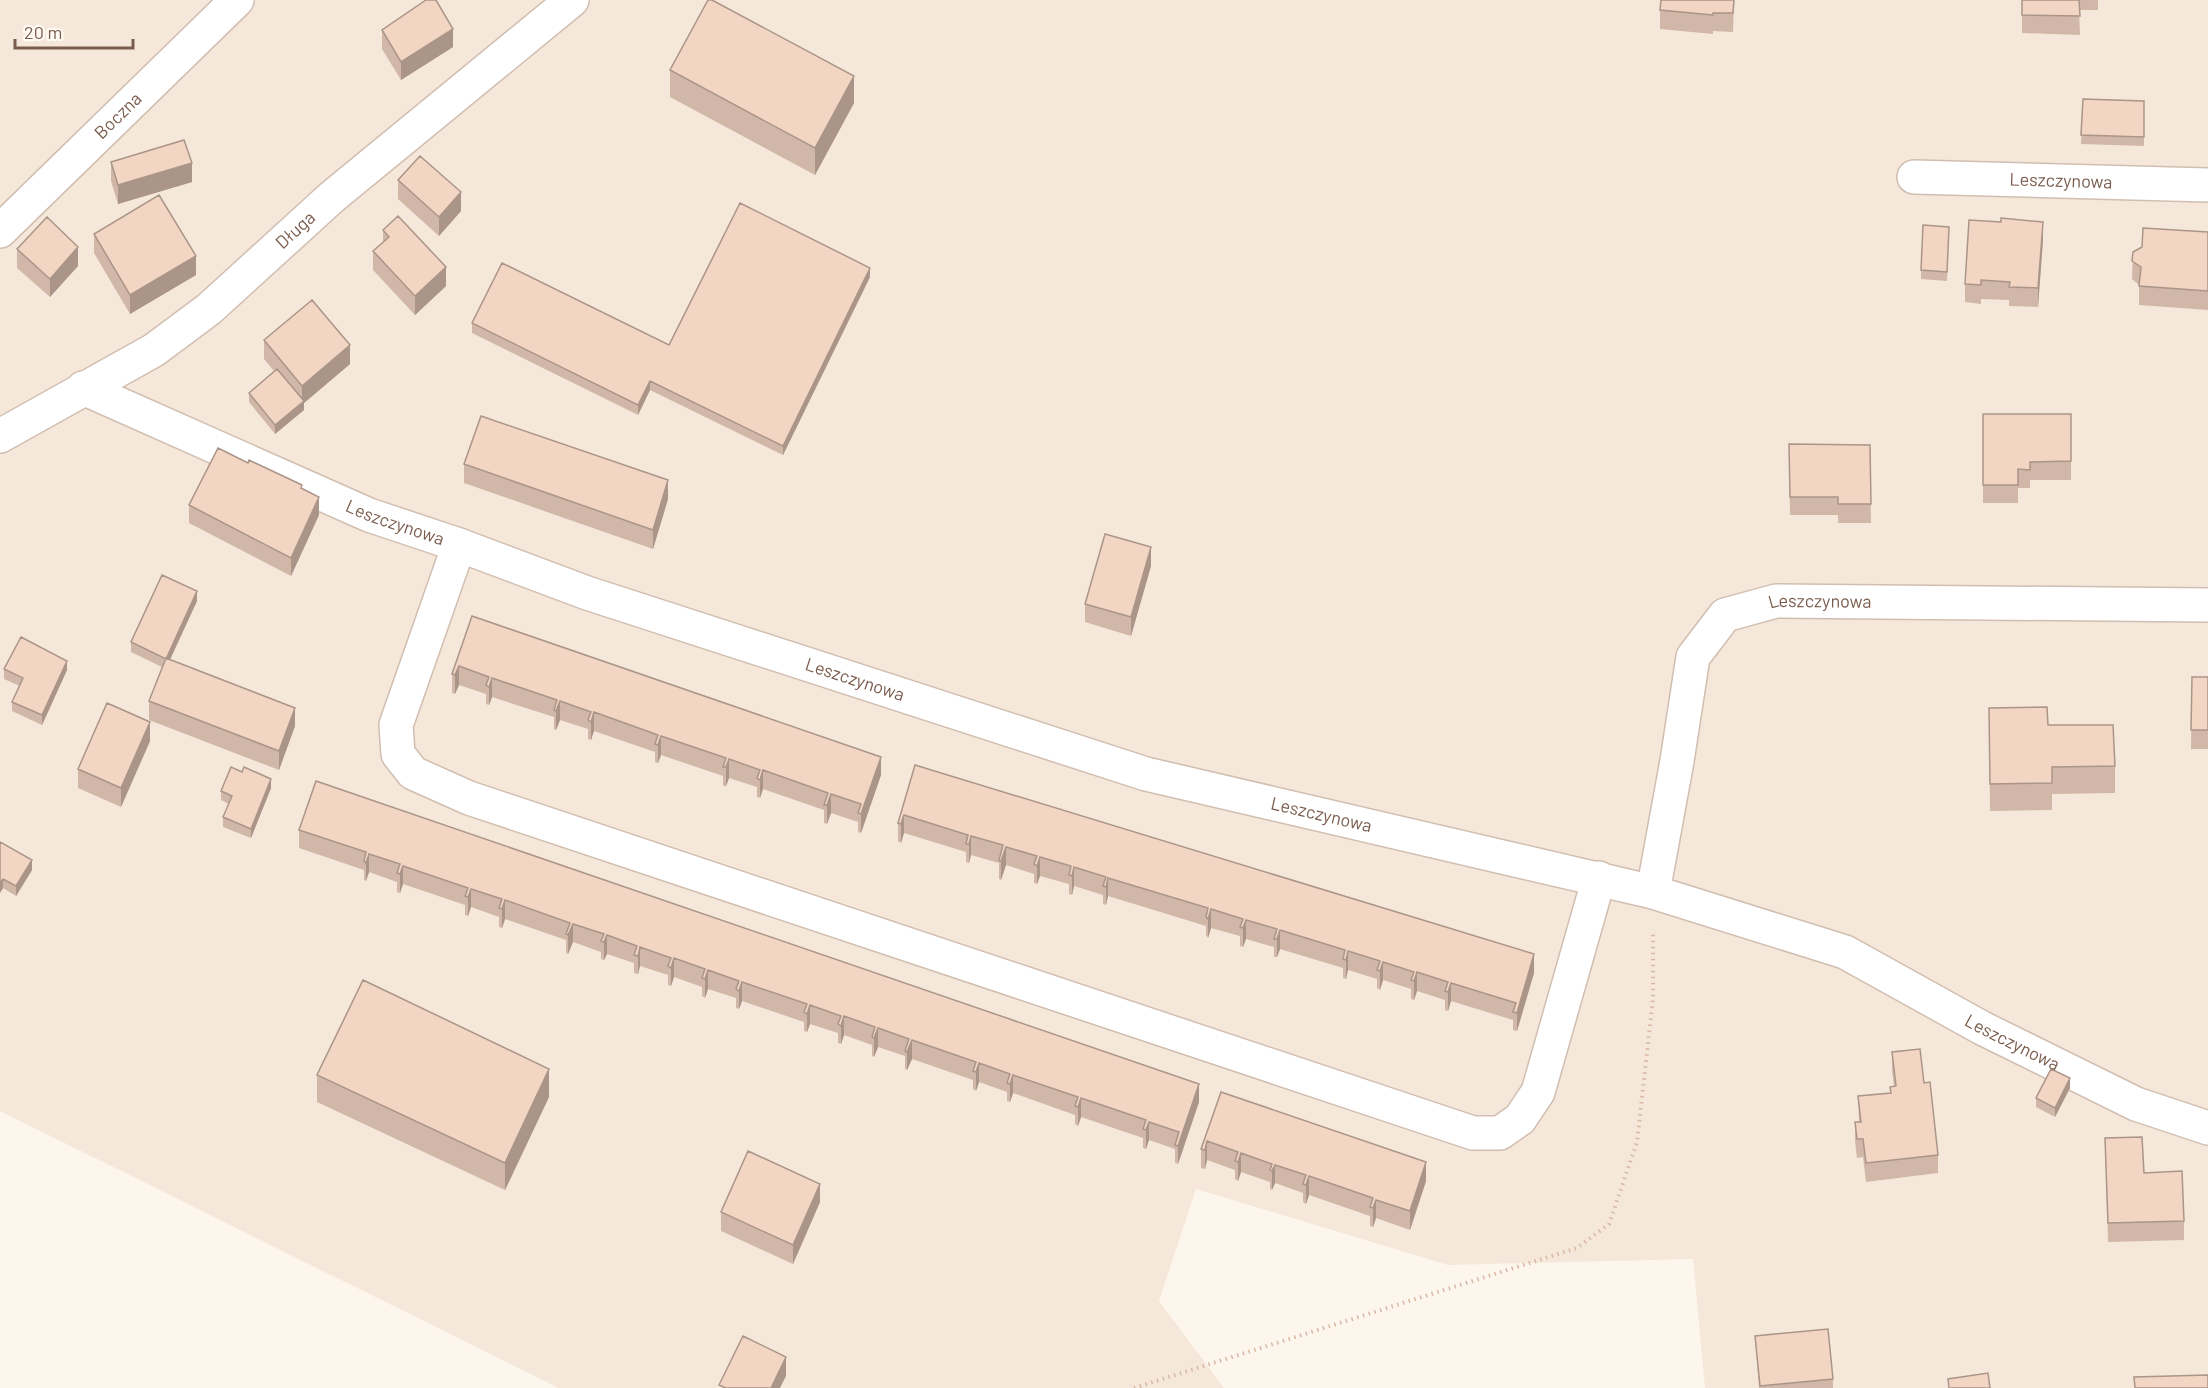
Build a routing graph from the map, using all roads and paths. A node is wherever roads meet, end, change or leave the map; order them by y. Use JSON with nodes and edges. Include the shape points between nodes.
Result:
{"nodes":[{"id":1,"x":237,"y":0,"type":"edge"},
{"id":2,"x":572,"y":0,"type":"edge"},
{"id":3,"x":1914,"y":177,"type":"dead end"},
{"id":4,"x":2208,"y":185,"type":"edge"},
{"id":5,"x":1,"y":228,"type":"edge"},
{"id":6,"x":83,"y":388,"type":"junction"},
{"id":7,"x":0,"y":436,"type":"edge"},
{"id":8,"x":459,"y":545,"type":"junction"},
{"id":9,"x":2208,"y":605,"type":"edge"},
{"id":10,"x":1599,"y":878,"type":"junction"},
{"id":11,"x":1653,"y":892,"type":"junction"},
{"id":12,"x":2208,"y":1128,"type":"edge"},
{"id":13,"x":1134,"y":1388,"type":"edge"}],
"edges":[{"from":1,"to":5,"type":"street","name":"Boczna"},
{"from":2,"to":6,"type":"street","name":"Długa","via":[[332,197],[209,309],[154,350]]},
{"from":3,"to":4,"type":"street","name":"Leszczynowa"},
{"from":6,"to":7,"type":"street","name":"Długa"},
{"from":6,"to":8,"type":"street","name":"Leszczynowa","via":[[336,501]]},
{"from":8,"to":10,"type":"street","name":"Leszczynowa","via":[[587,593],[1146,774]]},
{"from":8,"to":10,"type":"street","via":[[396,725],[398,754],[413,773],[469,798],[1473,1133],[1500,1133],[1520,1119],[1538,1092]]},
{"from":9,"to":11,"type":"street","name":"Leszczynowa","via":[[1776,601],[1725,615],[1693,657]]},
{"from":10,"to":11,"type":"street","name":"Leszczynowa"},
{"from":11,"to":12,"type":"street","name":"Leszczynowa","via":[[1845,952],[1982,1028],[2136,1104]]},
{"from":11,"to":13,"type":"path","via":[[1653,999],[1637,1142],[1610,1224],[1577,1248]]}]}
